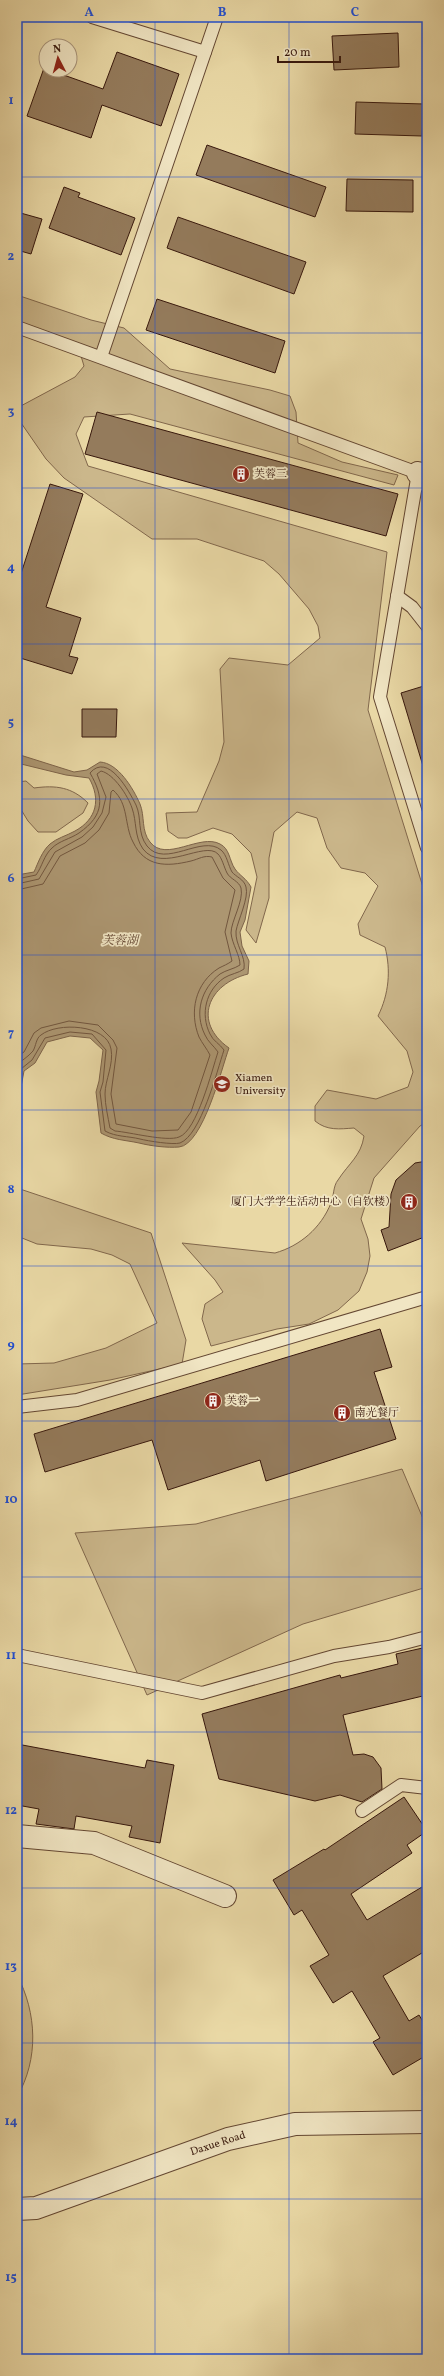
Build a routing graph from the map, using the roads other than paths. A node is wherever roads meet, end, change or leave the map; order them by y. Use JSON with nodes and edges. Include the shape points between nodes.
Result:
{"nodes":[{"id":1,"x":92,"y":17,"type":"edge"},
{"id":2,"x":217,"y":17,"type":"edge"},
{"id":3,"x":205,"y":52,"type":"junction"},
{"id":4,"x":17,"y":327,"type":"edge"},
{"id":5,"x":101,"y":357,"type":"junction"},
{"id":6,"x":423,"y":477,"type":"edge"},
{"id":7,"x":397,"y":596,"type":"junction"},
{"id":8,"x":427,"y":626,"type":"edge"},
{"id":9,"x":427,"y":848,"type":"edge"},
{"id":10,"x":427,"y":1297,"type":"edge"},
{"id":11,"x":17,"y":1407,"type":"edge"},
{"id":12,"x":427,"y":1638,"type":"edge"},
{"id":13,"x":17,"y":1655,"type":"edge"},
{"id":14,"x":427,"y":1788,"type":"edge"},
{"id":15,"x":362,"y":1811,"type":"dead end"},
{"id":16,"x":17,"y":1836,"type":"edge"},
{"id":17,"x":225,"y":1896,"type":"dead end"},
{"id":18,"x":427,"y":2122,"type":"edge"},
{"id":19,"x":17,"y":2208,"type":"edge"}],
"edges":[{"from":1,"to":3,"type":"lane"},
{"from":2,"to":3,"type":"lane"},
{"from":3,"to":5,"type":"lane"},
{"from":4,"to":5,"type":"lane"},
{"from":5,"to":6,"type":"lane"},
{"from":6,"to":7,"type":"lane"},
{"from":7,"to":8,"type":"lane","via":[[412,607]]},
{"from":7,"to":9,"type":"lane","via":[[380,697]]},
{"from":10,"to":11,"type":"lane","via":[[76,1400]]},
{"from":12,"to":13,"type":"lane","via":[[334,1656],[202,1693]]},
{"from":14,"to":15,"type":"lane","via":[[401,1785]]},
{"from":16,"to":17,"type":"street","via":[[94,1843]]},
{"from":18,"to":19,"type":"street","name":"Daxue Road","via":[[295,2124],[228,2139],[43,2205]]}]}
